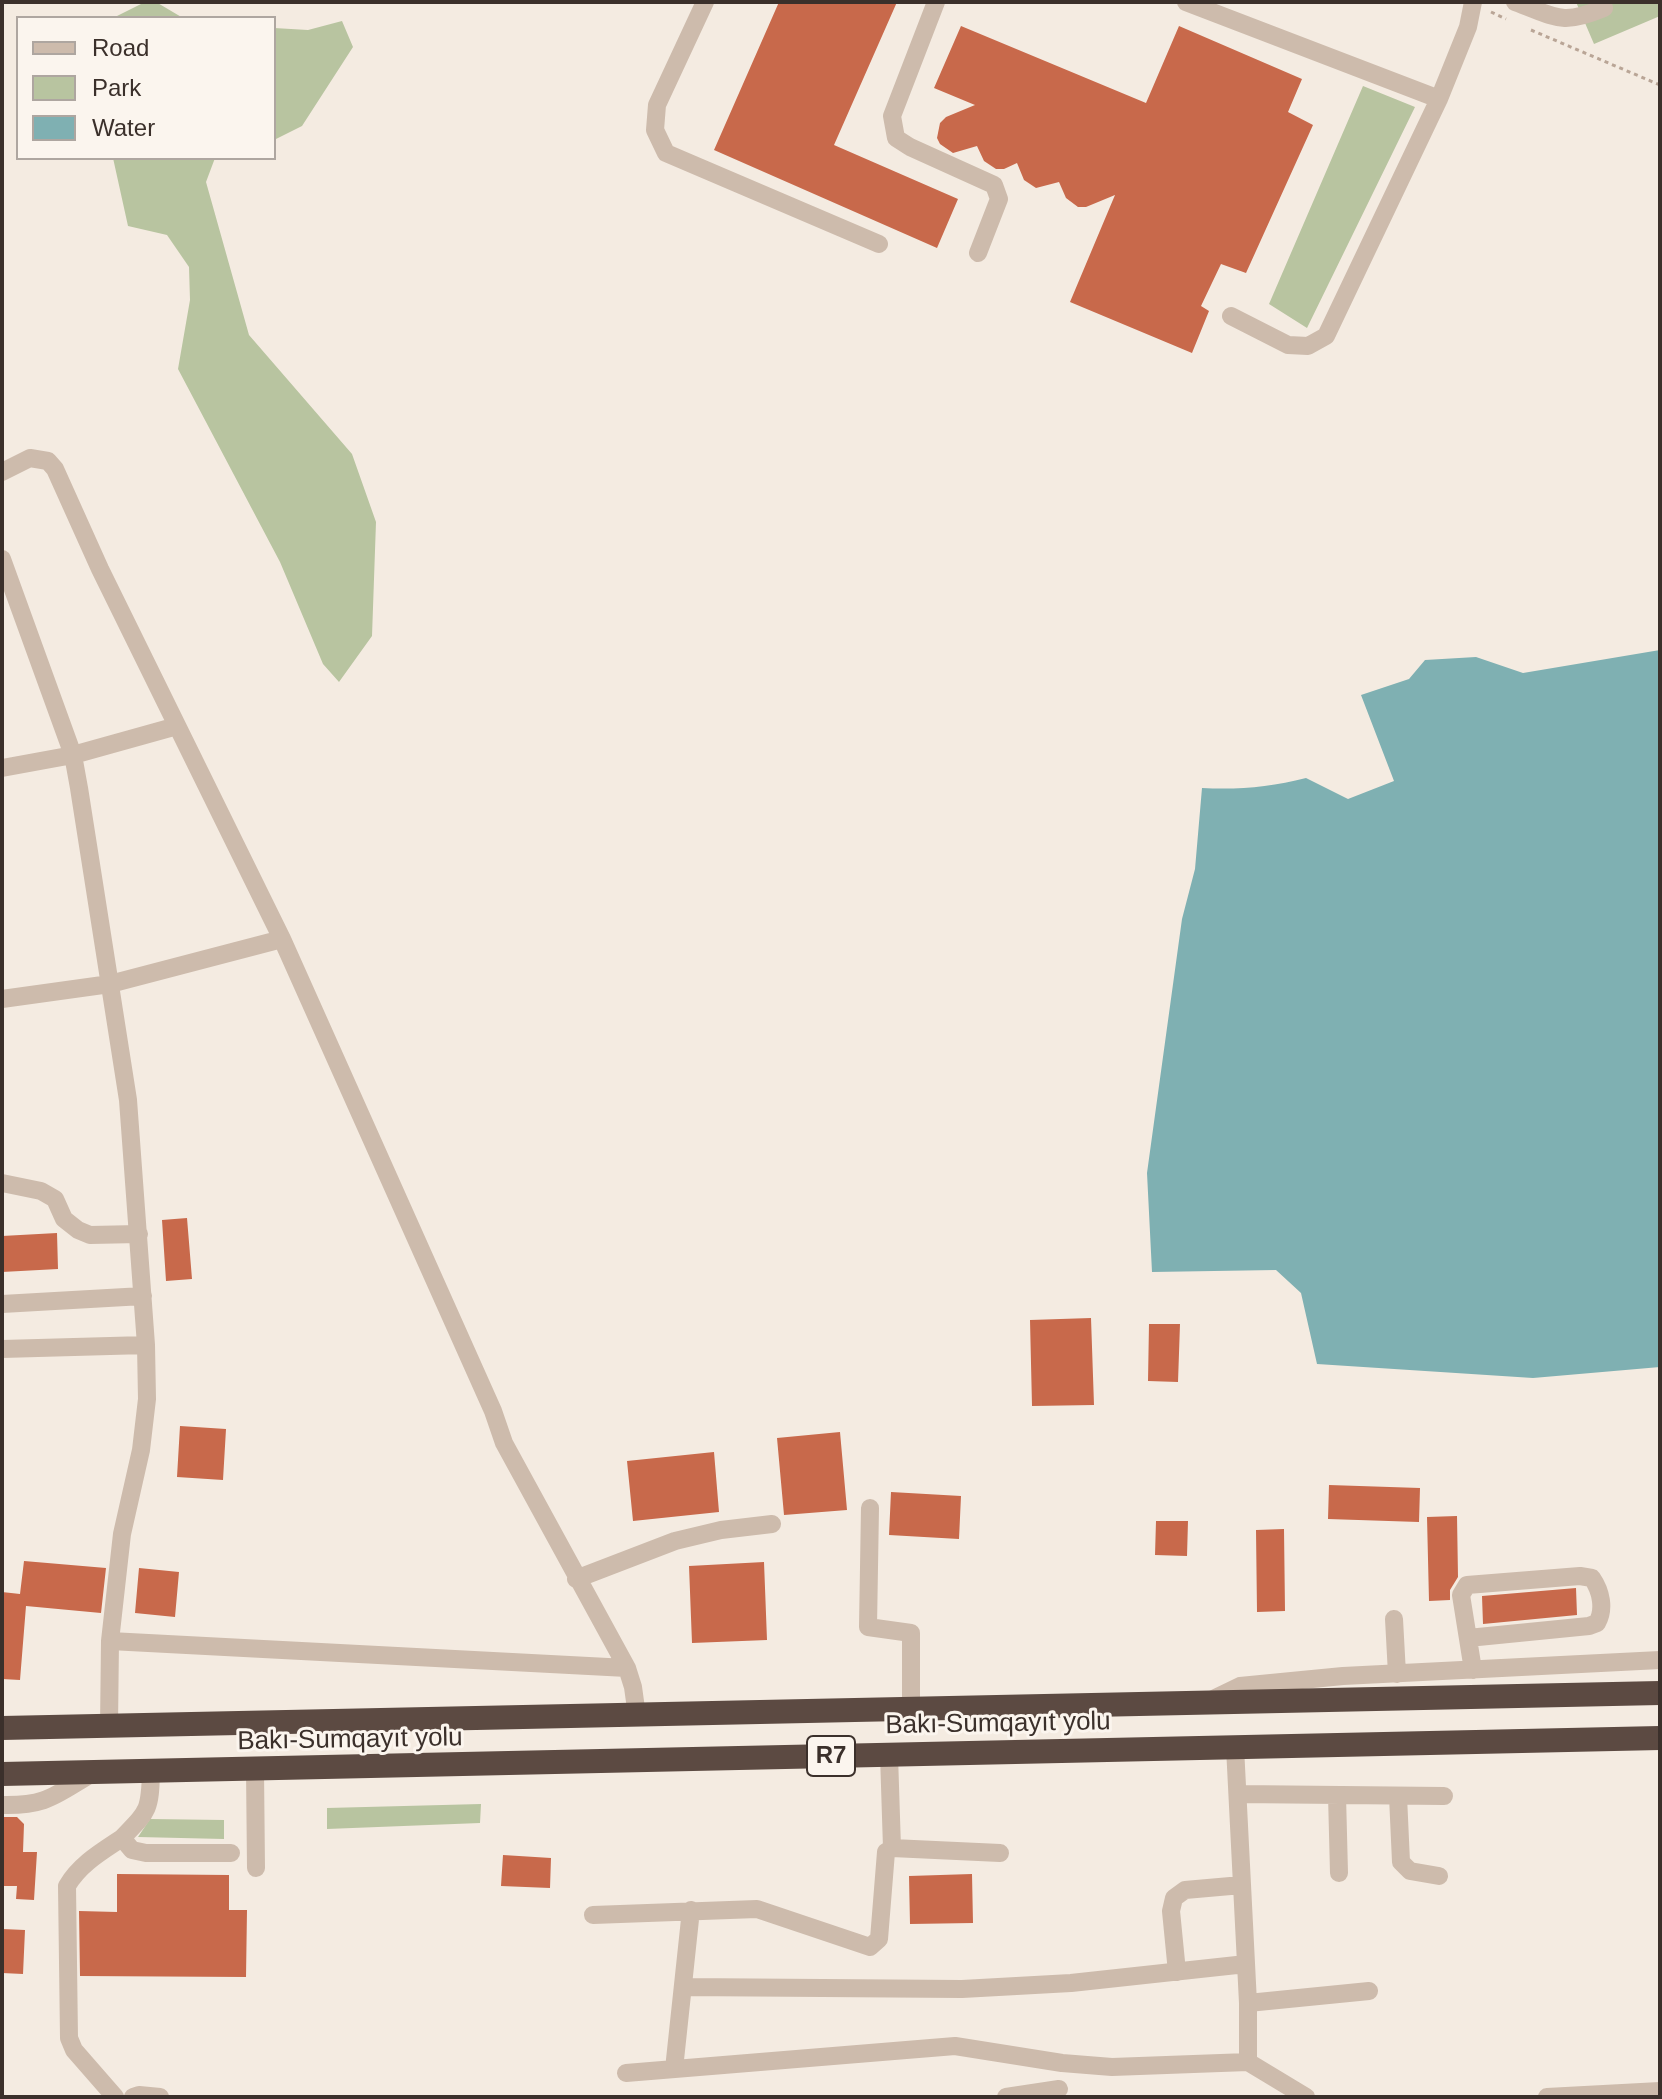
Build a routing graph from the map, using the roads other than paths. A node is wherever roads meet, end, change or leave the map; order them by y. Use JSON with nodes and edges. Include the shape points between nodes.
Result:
{"nodes":[{"id":1,"x":705,"y":2,"type":"edge"},
{"id":2,"x":936,"y":2,"type":"edge"},
{"id":3,"x":1186,"y":2,"type":"edge"},
{"id":4,"x":1515,"y":2,"type":"edge"},
{"id":5,"x":1472,"y":3,"type":"edge"},
{"id":6,"x":1604,"y":8,"type":"dead end"},
{"id":7,"x":1439,"y":99,"type":"junction"},
{"id":8,"x":879,"y":244,"type":"dead end"},
{"id":9,"x":978,"y":253,"type":"dead end"},
{"id":10,"x":1231,"y":316,"type":"dead end"},
{"id":11,"x":2,"y":472,"type":"edge"},
{"id":12,"x":2,"y":559,"type":"edge"},
{"id":13,"x":177,"y":726,"type":"junction"},
{"id":14,"x":73,"y":755,"type":"junction"},
{"id":15,"x":2,"y":768,"type":"edge"},
{"id":16,"x":282,"y":939,"type":"junction"},
{"id":17,"x":110,"y":984,"type":"junction"},
{"id":18,"x":2,"y":999,"type":"edge"},
{"id":19,"x":2,"y":1183,"type":"edge"},
{"id":20,"x":139,"y":1234,"type":"junction"},
{"id":21,"x":143,"y":1296,"type":"junction"},
{"id":22,"x":2,"y":1304,"type":"edge"},
{"id":23,"x":146,"y":1345,"type":"junction"},
{"id":24,"x":2,"y":1349,"type":"edge"},
{"id":25,"x":870,"y":1508,"type":"dead end"},
{"id":26,"x":772,"y":1524,"type":"dead end"},
{"id":27,"x":576,"y":1579,"type":"junction"},
{"id":28,"x":1394,"y":1619,"type":"dead end"},
{"id":29,"x":1468,"y":1638,"type":"junction"},
{"id":30,"x":110,"y":1641,"type":"junction"},
{"id":31,"x":1660,"y":1660,"type":"edge"},
{"id":32,"x":627,"y":1668,"type":"junction"},
{"id":33,"x":1473,"y":1670,"type":"junction"},
{"id":34,"x":1397,"y":1674,"type":"junction"},
{"id":35,"x":1660,"y":1693,"type":"edge"},
{"id":36,"x":1208,"y":1702,"type":"junction"},
{"id":37,"x":911,"y":1708,"type":"junction"},
{"id":38,"x":637,"y":1716,"type":"junction"},
{"id":39,"x":109,"y":1727,"type":"junction"},
{"id":40,"x":2,"y":1728,"type":"edge"},
{"id":41,"x":1660,"y":1738,"type":"edge"},
{"id":42,"x":1235,"y":1747,"type":"junction"},
{"id":43,"x":889,"y":1755,"type":"junction"},
{"id":44,"x":255,"y":1770,"type":"junction"},
{"id":45,"x":151,"y":1772,"type":"junction"},
{"id":46,"x":2,"y":1774,"type":"edge"},
{"id":47,"x":91,"y":1774,"type":"junction"},
{"id":48,"x":1238,"y":1794,"type":"junction"},
{"id":49,"x":1337,"y":1795,"type":"junction"},
{"id":50,"x":1398,"y":1796,"type":"junction"},
{"id":51,"x":1444,"y":1796,"type":"dead end"},
{"id":52,"x":2,"y":1805,"type":"edge"},
{"id":53,"x":122,"y":1838,"type":"junction"},
{"id":54,"x":892,"y":1848,"type":"junction"},
{"id":55,"x":231,"y":1853,"type":"dead end"},
{"id":56,"x":1000,"y":1853,"type":"dead end"},
{"id":57,"x":256,"y":1868,"type":"dead end"},
{"id":58,"x":1339,"y":1873,"type":"dead end"},
{"id":59,"x":1439,"y":1876,"type":"dead end"},
{"id":60,"x":1242,"y":1885,"type":"junction"},
{"id":61,"x":691,"y":1910,"type":"junction"},
{"id":62,"x":593,"y":1915,"type":"dead end"},
{"id":63,"x":1246,"y":1964,"type":"junction"},
{"id":64,"x":1177,"y":1972,"type":"junction"},
{"id":65,"x":683,"y":1987,"type":"junction"},
{"id":66,"x":1369,"y":1991,"type":"dead end"},
{"id":67,"x":1248,"y":2003,"type":"junction"},
{"id":68,"x":1248,"y":2062,"type":"junction"},
{"id":69,"x":1062,"y":2063,"type":"junction"},
{"id":70,"x":674,"y":2069,"type":"junction"},
{"id":71,"x":626,"y":2073,"type":"dead end"},
{"id":72,"x":1660,"y":2091,"type":"edge"},
{"id":73,"x":1059,"y":2093,"type":"edge"},
{"id":74,"x":115,"y":2097,"type":"edge"},
{"id":75,"x":133,"y":2097,"type":"edge"},
{"id":76,"x":160,"y":2097,"type":"edge"},
{"id":77,"x":1006,"y":2097,"type":"edge"},
{"id":78,"x":1306,"y":2097,"type":"edge"},
{"id":79,"x":1547,"y":2097,"type":"edge"}],
"edges":[{"from":1,"to":8,"type":"lane","via":[[657,105],[655,130],[666,153]]},
{"from":2,"to":9,"type":"lane","via":[[892,116],[896,138],[994,185],[999,199]]},
{"from":3,"to":7,"type":"lane"},
{"from":4,"to":6,"type":"lane","via":[[1565,19]]},
{"from":5,"to":7,"type":"lane"},
{"from":7,"to":10,"type":"lane","via":[[1326,336],[1308,346],[1288,345]]},
{"from":11,"to":13,"type":"lane","via":[[30,458],[48,461],[55,469]]},
{"from":12,"to":14,"type":"lane"},
{"from":13,"to":14,"type":"lane"},
{"from":13,"to":16,"type":"lane"},
{"from":14,"to":15,"type":"lane"},
{"from":14,"to":17,"type":"lane"},
{"from":16,"to":17,"type":"lane"},
{"from":16,"to":27,"type":"lane","via":[[504,1443]]},
{"from":17,"to":18,"type":"lane"},
{"from":17,"to":20,"type":"lane","via":[[128,1100]]},
{"from":19,"to":20,"type":"lane","via":[[55,1199],[64,1219],[90,1235]]},
{"from":20,"to":21,"type":"lane"},
{"from":21,"to":22,"type":"lane"},
{"from":21,"to":23,"type":"lane"},
{"from":23,"to":24,"type":"lane"},
{"from":23,"to":30,"type":"lane","via":[[141,1450],[122,1534]]},
{"from":25,"to":37,"type":"lane","via":[[868,1627],[911,1633]]},
{"from":26,"to":27,"type":"lane","via":[[675,1541]]},
{"from":27,"to":32,"type":"lane"},
{"from":28,"to":34,"type":"lane"},
{"from":29,"to":29,"type":"lane","via":[[1461,1595],[1467,1585],[1580,1576],[1592,1578],[1598,1587],[1602,1614],[1597,1623]]},
{"from":29,"to":33,"type":"lane"},
{"from":30,"to":32,"type":"lane"},
{"from":30,"to":39,"type":"lane"},
{"from":31,"to":33,"type":"lane"},
{"from":32,"to":38,"type":"lane"},
{"from":33,"to":34,"type":"lane"},
{"from":34,"to":36,"type":"lane","via":[[1240,1686]]},
{"from":35,"to":36,"type":"highway","name":"Bakı-Sumqayıt yolu","number":"R7"},
{"from":36,"to":37,"type":"highway","name":"Bakı-Sumqayıt yolu","number":"R7"},
{"from":37,"to":38,"type":"highway","name":"Bakı-Sumqayıt yolu","number":"R7"},
{"from":38,"to":39,"type":"highway","name":"Bakı-Sumqayıt yolu","number":"R7"},
{"from":39,"to":40,"type":"highway","name":"Bakı-Sumqayıt yolu","number":"R7"},
{"from":41,"to":42,"type":"highway","name":"Bakı-Sumqayıt yolu","number":"R7"},
{"from":42,"to":43,"type":"highway","name":"Bakı-Sumqayıt yolu","number":"R7"},
{"from":42,"to":48,"type":"lane"},
{"from":43,"to":44,"type":"highway","name":"Bakı-Sumqayıt yolu","number":"R7"},
{"from":43,"to":54,"type":"lane"},
{"from":44,"to":45,"type":"highway","name":"Bakı-Sumqayıt yolu","number":"R7"},
{"from":44,"to":57,"type":"lane"},
{"from":45,"to":47,"type":"highway","name":"Bakı-Sumqayıt yolu","number":"R7"},
{"from":45,"to":53,"type":"lane","via":[[146,1813]]},
{"from":46,"to":47,"type":"highway","name":"Bakı-Sumqayıt yolu","number":"R7"},
{"from":47,"to":52,"type":"lane","via":[[40,1803]]},
{"from":48,"to":49,"type":"lane"},
{"from":48,"to":60,"type":"lane"},
{"from":49,"to":50,"type":"lane"},
{"from":49,"to":58,"type":"lane"},
{"from":50,"to":51,"type":"lane"},
{"from":50,"to":59,"type":"lane","via":[[1401,1862],[1410,1871]]},
{"from":53,"to":55,"type":"lane","via":[[132,1850],[146,1853]]},
{"from":53,"to":74,"type":"lane","via":[[90,1859],[67,1886],[69,2038]]},
{"from":54,"to":56,"type":"lane"},
{"from":54,"to":61,"type":"lane","via":[[883,1862],[879,1939],[870,1947],[757,1909]]},
{"from":60,"to":63,"type":"lane"},
{"from":60,"to":64,"type":"lane","via":[[1185,1890],[1174,1898]]},
{"from":61,"to":62,"type":"lane"},
{"from":61,"to":65,"type":"lane"},
{"from":63,"to":64,"type":"lane"},
{"from":63,"to":67,"type":"lane"},
{"from":64,"to":65,"type":"lane","via":[[962,1989]]},
{"from":65,"to":70,"type":"lane"},
{"from":66,"to":67,"type":"lane"},
{"from":67,"to":68,"type":"lane"},
{"from":68,"to":69,"type":"lane","via":[[1112,2067]]},
{"from":68,"to":78,"type":"lane"},
{"from":69,"to":70,"type":"lane","via":[[955,2046]]},
{"from":69,"to":73,"type":"lane"},
{"from":70,"to":71,"type":"lane"},
{"from":72,"to":79,"type":"lane"},
{"from":73,"to":77,"type":"lane"},
{"from":75,"to":76,"type":"lane"}]}
